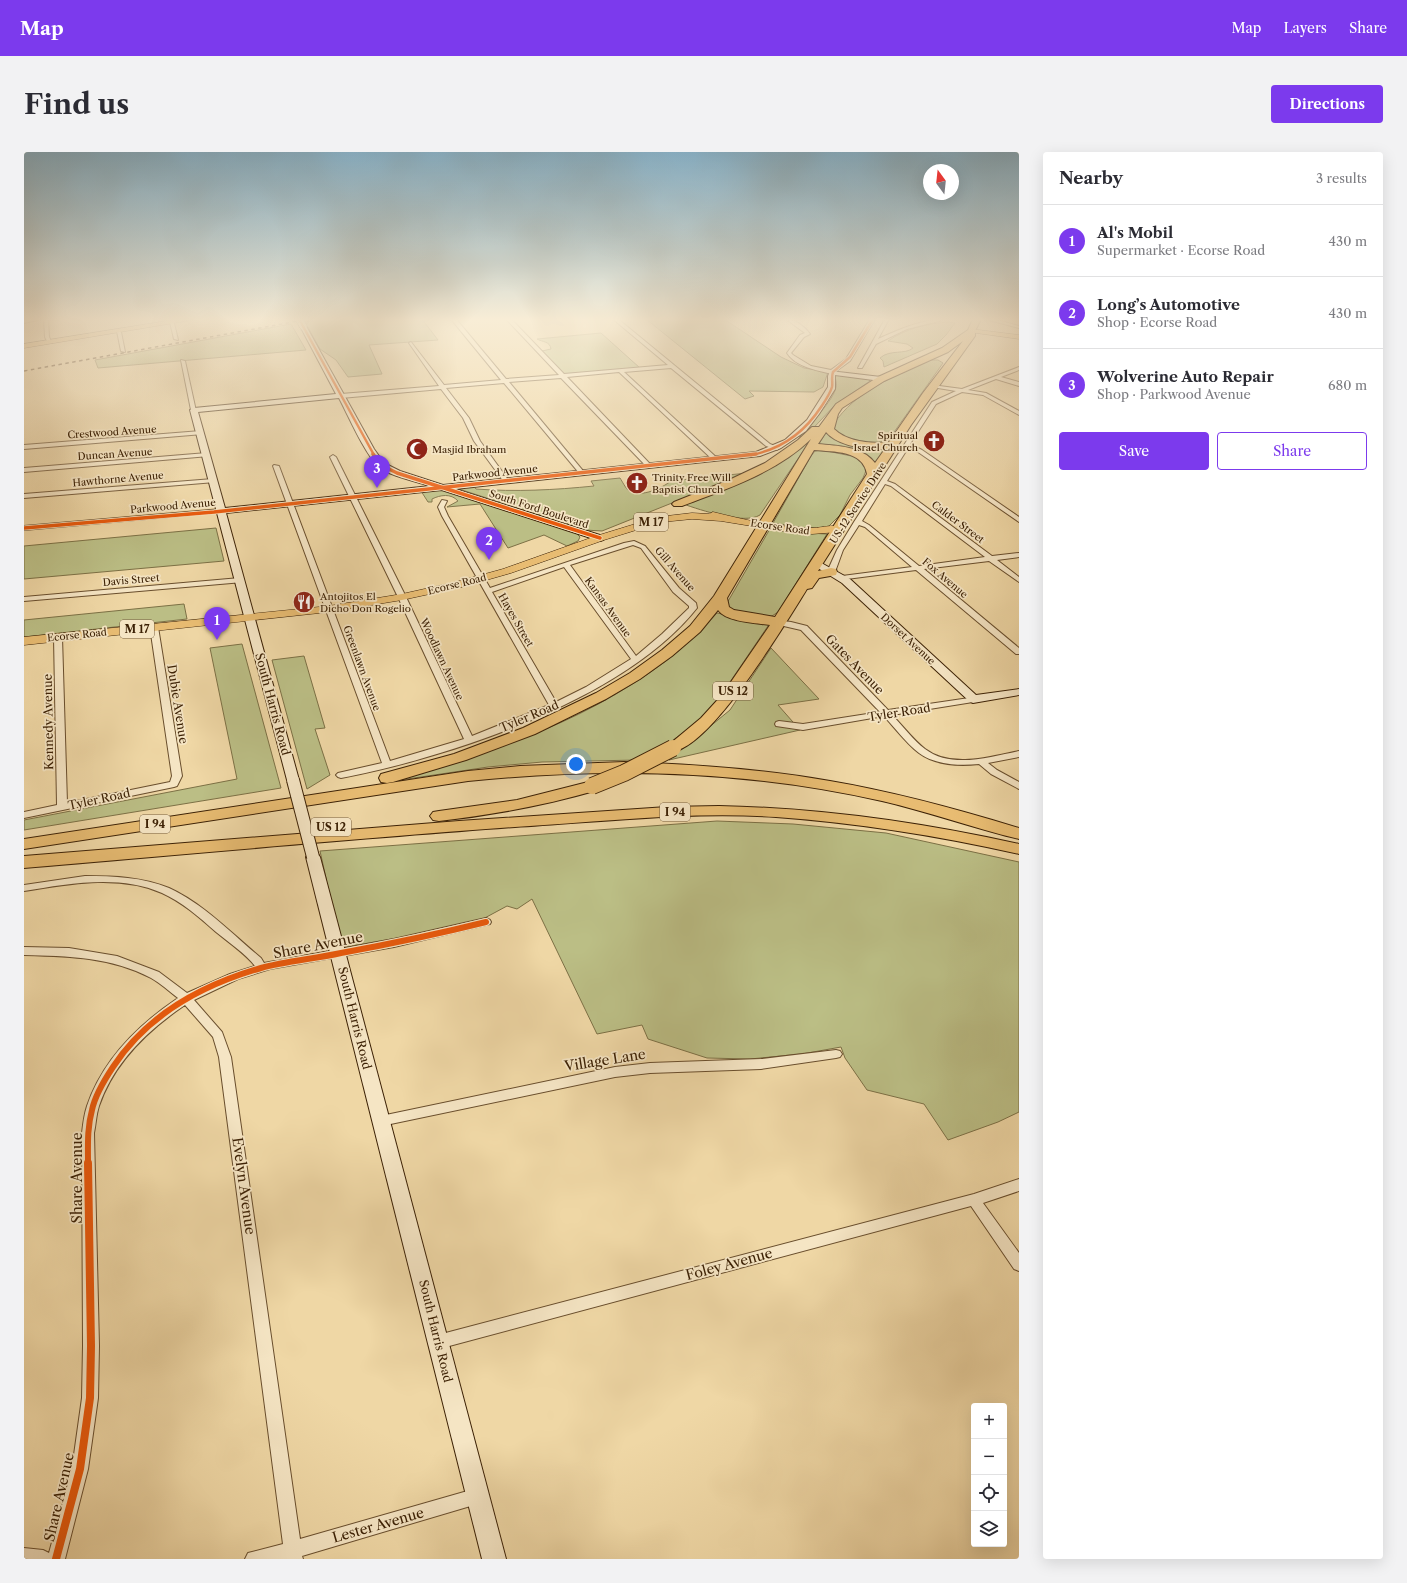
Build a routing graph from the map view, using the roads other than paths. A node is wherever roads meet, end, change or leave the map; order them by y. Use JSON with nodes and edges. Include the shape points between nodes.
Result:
{"nodes":[{"id":1,"x":188,"y":385,"type":"edge"},
{"id":2,"x":335,"y":385,"type":"edge"},
{"id":3,"x":466,"y":385,"type":"edge"},
{"id":4,"x":507,"y":385,"type":"edge"},
{"id":5,"x":570,"y":385,"type":"edge"},
{"id":6,"x":635,"y":385,"type":"edge"},
{"id":7,"x":695,"y":385,"type":"edge"},
{"id":8,"x":831,"y":385,"type":"edge"},
{"id":9,"x":872,"y":385,"type":"edge"},
{"id":10,"x":977,"y":385,"type":"edge"},
{"id":11,"x":934,"y":386,"type":"joint"},
{"id":12,"x":442,"y":387,"type":"junction"},
{"id":13,"x":964,"y":390,"type":"junction"},
{"id":14,"x":341,"y":396,"type":"junction"},
{"id":15,"x":194,"y":410,"type":"junction"},
{"id":16,"x":833,"y":412,"type":"junction"},
{"id":17,"x":1019,"y":413,"type":"edge"},
{"id":18,"x":201,"y":433,"type":"junction"},
{"id":19,"x":893,"y":445,"type":"junction"},
{"id":20,"x":907,"y":445,"type":"junction"},
{"id":21,"x":24,"y":447,"type":"edge"},
{"id":22,"x":812,"y":447,"type":"junction"},
{"id":23,"x":777,"y":448,"type":"junction"},
{"id":24,"x":207,"y":455,"type":"junction"},
{"id":25,"x":333,"y":457,"type":"dead end"},
{"id":26,"x":715,"y":459,"type":"junction"},
{"id":27,"x":276,"y":466,"type":"dead end"},
{"id":28,"x":649,"y":466,"type":"junction"},
{"id":29,"x":24,"y":470,"type":"edge"},
{"id":30,"x":582,"y":473,"type":"junction"},
{"id":31,"x":873,"y":475,"type":"junction"},
{"id":32,"x":213,"y":481,"type":"junction"},
{"id":33,"x":506,"y":481,"type":"junction"},
{"id":34,"x":884,"y":482,"type":"junction"},
{"id":35,"x":441,"y":487,"type":"junction"},
{"id":36,"x":24,"y":496,"type":"edge"},
{"id":37,"x":352,"y":497,"type":"junction"},
{"id":38,"x":444,"y":501,"type":"dead end"},
{"id":39,"x":290,"y":504,"type":"junction"},
{"id":40,"x":671,"y":507,"type":"junction"},
{"id":41,"x":222,"y":511,"type":"junction"},
{"id":42,"x":724,"y":518,"type":"junction"},
{"id":43,"x":1018,"y":519,"type":"edge"},
{"id":44,"x":857,"y":522,"type":"junction"},
{"id":45,"x":764,"y":524,"type":"junction"},
{"id":46,"x":24,"y":528,"type":"edge"},
{"id":47,"x":838,"y":529,"type":"junction"},
{"id":48,"x":600,"y":538,"type":"junction"},
{"id":49,"x":1019,"y":555,"type":"edge"},
{"id":50,"x":990,"y":558,"type":"junction"},
{"id":51,"x":816,"y":563,"type":"junction"},
{"id":52,"x":566,"y":565,"type":"junction"},
{"id":53,"x":918,"y":568,"type":"junction"},
{"id":54,"x":836,"y":575,"type":"junction"},
{"id":55,"x":481,"y":579,"type":"junction"},
{"id":56,"x":240,"y":580,"type":"junction"},
{"id":57,"x":1019,"y":580,"type":"edge"},
{"id":58,"x":488,"y":591,"type":"junction"},
{"id":59,"x":402,"y":597,"type":"junction"},
{"id":60,"x":720,"y":598,"type":"junction"},
{"id":61,"x":24,"y":599,"type":"edge"},
{"id":62,"x":693,"y":608,"type":"joint"},
{"id":63,"x":329,"y":609,"type":"junction"},
{"id":64,"x":781,"y":617,"type":"junction"},
{"id":65,"x":250,"y":618,"type":"junction"},
{"id":66,"x":154,"y":627,"type":"junction"},
{"id":67,"x":58,"y":637,"type":"junction"},
{"id":68,"x":24,"y":641,"type":"edge"},
{"id":69,"x":1019,"y":652,"type":"edge"},
{"id":70,"x":635,"y":660,"type":"junction"},
{"id":71,"x":1019,"y":692,"type":"edge"},
{"id":72,"x":973,"y":699,"type":"junction"},
{"id":73,"x":554,"y":706,"type":"junction"},
{"id":74,"x":886,"y":714,"type":"junction"},
{"id":75,"x":779,"y":724,"type":"dead end"},
{"id":76,"x":469,"y":740,"type":"junction"},
{"id":77,"x":1019,"y":754,"type":"edge"},
{"id":78,"x":981,"y":761,"type":"junction"},
{"id":79,"x":387,"y":765,"type":"junction"},
{"id":80,"x":341,"y":775,"type":"dead end"},
{"id":81,"x":174,"y":784,"type":"joint"},
{"id":82,"x":1019,"y":786,"type":"edge"},
{"id":83,"x":62,"y":806,"type":"junction"},
{"id":84,"x":268,"y":807,"type":"junction"},
{"id":85,"x":24,"y":815,"type":"edge"},
{"id":86,"x":1019,"y":834,"type":"edge"},
{"id":87,"x":24,"y":844,"type":"edge"},
{"id":88,"x":1019,"y":849,"type":"edge"},
{"id":89,"x":109,"y":854,"type":"junction"},
{"id":90,"x":24,"y":862,"type":"edge"},
{"id":91,"x":24,"y":888,"type":"edge"},
{"id":92,"x":486,"y":922,"type":"dead end"},
{"id":93,"x":24,"y":951,"type":"edge"},
{"id":94,"x":339,"y":953,"type":"junction"},
{"id":95,"x":262,"y":968,"type":"junction"},
{"id":96,"x":186,"y":998,"type":"junction"},
{"id":97,"x":836,"y":1054,"type":"dead end"},
{"id":98,"x":381,"y":1121,"type":"junction"},
{"id":99,"x":1019,"y":1185,"type":"edge"},
{"id":100,"x":974,"y":1200,"type":"junction"},
{"id":101,"x":1019,"y":1265,"type":"edge"},
{"id":102,"x":438,"y":1342,"type":"junction"},
{"id":103,"x":478,"y":1496,"type":"junction"},
{"id":104,"x":294,"y":1554,"type":"edge"},
{"id":105,"x":24,"y":1557,"type":"edge"},
{"id":106,"x":43,"y":1559,"type":"edge"},
{"id":107,"x":56,"y":1559,"type":"edge"},
{"id":108,"x":254,"y":1559,"type":"edge"},
{"id":109,"x":494,"y":1559,"type":"edge"}],
"edges":[{"from":1,"to":15,"type":"street","name":"South Harris Road"},
{"from":2,"to":14,"type":"street","name":"South Ford Boulevard"},
{"from":3,"to":12,"type":"street"},
{"from":4,"to":30,"type":"street"},
{"from":5,"to":28,"type":"street"},
{"from":6,"to":26,"type":"street"},
{"from":7,"to":23,"type":"street","via":[[768,445]]},
{"from":8,"to":23,"type":"street","name":"Parkwood Avenue","via":[[832,388],[812,421]]},
{"from":9,"to":16,"type":"highway","number":"US 12"},
{"from":10,"to":13,"type":"street","name":"US-12 Service Drive"},
{"from":11,"to":13,"type":"street"},
{"from":11,"to":19,"type":"highway","number":"US 12"},
{"from":12,"to":14,"type":"street"},
{"from":12,"to":33,"type":"street","via":[[466,418],[477,441]]},
{"from":13,"to":17,"type":"street","via":[[988,396]]},
{"from":13,"to":20,"type":"street","name":"US-12 Service Drive","via":[[934,404]]},
{"from":14,"to":15,"type":"street"},
{"from":14,"to":35,"type":"street","name":"South Ford Boulevard","via":[[381,465],[397,473]]},
{"from":15,"to":18,"type":"street","name":"South Harris Road"},
{"from":16,"to":19,"type":"highway","via":[[829,429],[837,437],[857,443]]},
{"from":16,"to":22,"type":"highway","number":"US 12"},
{"from":16,"to":40,"type":"highway","via":[[798,446],[774,462]]},
{"from":18,"to":21,"type":"street","name":"Crestwood Avenue"},
{"from":18,"to":24,"type":"street","name":"South Harris Road"},
{"from":19,"to":31,"type":"highway","number":"US 12"},
{"from":20,"to":34,"type":"street","name":"US-12 Service Drive"},
{"from":20,"to":43,"type":"street","via":[[920,451]]},
{"from":22,"to":31,"type":"highway","via":[[859,455],[871,464]]},
{"from":22,"to":45,"type":"highway","number":"US 12"},
{"from":23,"to":26,"type":"street","name":"Parkwood Avenue","via":[[757,454]]},
{"from":24,"to":29,"type":"street","name":"Duncan Avenue"},
{"from":24,"to":32,"type":"street","name":"South Harris Road"},
{"from":25,"to":37,"type":"street","name":"Woodlawn Avenue"},
{"from":26,"to":28,"type":"street","name":"Parkwood Avenue"},
{"from":27,"to":39,"type":"street","name":"Greenlawn Avenue"},
{"from":28,"to":30,"type":"street","name":"Parkwood Avenue"},
{"from":30,"to":33,"type":"street","name":"Parkwood Avenue"},
{"from":31,"to":47,"type":"highway","number":"US 12"},
{"from":32,"to":36,"type":"street","name":"Hawthorne Avenue"},
{"from":32,"to":41,"type":"street","name":"South Harris Road"},
{"from":33,"to":35,"type":"street","name":"Parkwood Avenue"},
{"from":34,"to":44,"type":"street","name":"US-12 Service Drive"},
{"from":34,"to":50,"type":"street","name":"Calder Street","via":[[893,485]]},
{"from":35,"to":37,"type":"street","name":"Parkwood Avenue"},
{"from":35,"to":48,"type":"street","name":"South Ford Boulevard"},
{"from":37,"to":39,"type":"street","name":"Parkwood Avenue"},
{"from":37,"to":59,"type":"street","name":"Woodlawn Avenue"},
{"from":38,"to":55,"type":"street","name":"Hayes Street","via":[[441,507],[445,516]]},
{"from":39,"to":41,"type":"street","name":"Parkwood Avenue"},
{"from":39,"to":63,"type":"street","name":"Greenlawn Avenue"},
{"from":40,"to":42,"type":"main road","name":"Ecorse Road","number":"M 17"},
{"from":40,"to":48,"type":"main road","name":"Ecorse Road","number":"M 17"},
{"from":41,"to":46,"type":"street","name":"Parkwood Avenue"},
{"from":41,"to":56,"type":"street","name":"South Harris Road"},
{"from":42,"to":45,"type":"main road","name":"Ecorse Road","number":"M 17"},
{"from":42,"to":48,"type":"main road","name":"Ecorse Road","number":"M 17","via":[[692,516],[661,519]]},
{"from":44,"to":53,"type":"street","name":"Fox Avenue","via":[[864,524]]},
{"from":44,"to":54,"type":"street","name":"US-12 Service Drive","via":[[840,550]]},
{"from":45,"to":47,"type":"main road","name":"Ecorse Road","number":"M 17","via":[[813,532]]},
{"from":45,"to":60,"type":"highway","number":"US 12"},
{"from":47,"to":51,"type":"highway","number":"US 12"},
{"from":48,"to":55,"type":"main road","name":"Ecorse Road","number":"M 17"},
{"from":49,"to":50,"type":"street"},
{"from":50,"to":53,"type":"street"},
{"from":50,"to":57,"type":"street","name":"Calder Street"},
{"from":51,"to":54,"type":"street","name":"Dorset Avenue"},
{"from":51,"to":64,"type":"highway","number":"US 12"},
{"from":52,"to":58,"type":"street"},
{"from":52,"to":62,"type":"street","name":"Gill Avenue","via":[[626,544],[640,544]]},
{"from":52,"to":70,"type":"street","name":"Kansas Avenue"},
{"from":53,"to":54,"type":"street"},
{"from":53,"to":69,"type":"street","name":"Fox Avenue"},
{"from":54,"to":64,"type":"highway","via":[[815,575],[790,610]]},
{"from":54,"to":72,"type":"street","name":"Dorset Avenue"},
{"from":55,"to":58,"type":"street","name":"Hayes Street"},
{"from":55,"to":59,"type":"main road","name":"Ecorse Road","number":"M 17"},
{"from":56,"to":61,"type":"street","name":"Davis Street"},
{"from":56,"to":65,"type":"street","name":"South Harris Road"},
{"from":58,"to":73,"type":"street","name":"Hayes Street"},
{"from":59,"to":63,"type":"main road","name":"Ecorse Road","number":"M 17"},
{"from":59,"to":76,"type":"street","name":"Woodlawn Avenue"},
{"from":60,"to":64,"type":"highway","via":[[722,606],[729,612],[742,616]]},
{"from":60,"to":84,"type":"highway","number":"US 12","via":[[695,629],[667,653],[635,676],[571,712],[501,742],[430,766],[385,779],[293,798]]},
{"from":62,"to":70,"type":"street","name":"Tyler Road","via":[[665,637]]},
{"from":63,"to":65,"type":"main road","name":"Ecorse Road","number":"M 17"},
{"from":63,"to":79,"type":"street","name":"Greenlawn Avenue"},
{"from":64,"to":74,"type":"street","name":"Gates Avenue","via":[[807,631]]},
{"from":64,"to":89,"type":"highway","number":"US 12","bridge":true,"via":[[722,705],[693,733],[653,759],[592,786],[553,798],[490,810],[139,846]]},
{"from":65,"to":66,"type":"main road","name":"Ecorse Road","number":"M 17"},
{"from":65,"to":94,"type":"street","name":"South Harris Road","bridge":true},
{"from":66,"to":67,"type":"main road","name":"Ecorse Road","number":"M 17"},
{"from":66,"to":81,"type":"street","name":"Dubie Avenue","via":[[177,776]]},
{"from":67,"to":68,"type":"main road","name":"Ecorse Road","number":"M 17"},
{"from":67,"to":83,"type":"street","name":"Kennedy Avenue"},
{"from":70,"to":73,"type":"street","name":"Tyler Road"},
{"from":71,"to":72,"type":"street","name":"Tyler Road"},
{"from":72,"to":74,"type":"street","name":"Tyler Road"},
{"from":73,"to":76,"type":"street","name":"Tyler Road"},
{"from":74,"to":75,"type":"street","name":"Tyler Road","via":[[801,727]]},
{"from":74,"to":78,"type":"street","name":"Gates Avenue","via":[[922,751],[935,758],[959,763]]},
{"from":76,"to":79,"type":"street","name":"Tyler Road"},
{"from":77,"to":78,"type":"street","name":"Gates Avenue"},
{"from":78,"to":82,"type":"street","via":[[994,772]]},
{"from":79,"to":80,"type":"street","name":"Tyler Road"},
{"from":81,"to":83,"type":"street","name":"Tyler Road"},
{"from":83,"to":85,"type":"street","name":"Tyler Road"},
{"from":84,"to":86,"type":"highway","number":"I 94","via":[[504,772],[580,767],[657,767],[749,774],[846,789],[924,807]]},
{"from":84,"to":87,"type":"highway","number":"I 94"},
{"from":88,"to":89,"type":"highway","number":"I 94","via":[[963,836],[876,822],[774,812],[719,811],[587,817]]},
{"from":89,"to":90,"type":"highway","number":"I 94"},
{"from":91,"to":95,"type":"street","via":[[109,878],[152,885],[183,900],[257,961]]},
{"from":92,"to":94,"type":"street","name":"Share Avenue"},
{"from":93,"to":96,"type":"street","name":"Evelyn Avenue","via":[[69,952],[117,960],[155,975]]},
{"from":94,"to":95,"type":"street","name":"Share Avenue"},
{"from":94,"to":98,"type":"street","name":"South Harris Road"},
{"from":95,"to":96,"type":"street","name":"Share Avenue","via":[[226,979]]},
{"from":96,"to":104,"type":"street","name":"Evelyn Avenue","via":[[218,1035],[225,1057]]},
{"from":96,"to":107,"type":"street","name":"Share Avenue","via":[[156,1017],[126,1048],[104,1080],[93,1105],[88,1133],[90,1398],[80,1469]]},
{"from":97,"to":98,"type":"street","name":"Village Lane","via":[[761,1064],[657,1067],[615,1072]]},
{"from":98,"to":102,"type":"street","name":"South Harris Road"},
{"from":99,"to":100,"type":"street","name":"Foley Avenue"},
{"from":100,"to":101,"type":"street"},
{"from":100,"to":102,"type":"street","name":"Foley Avenue"},
{"from":102,"to":103,"type":"street","name":"South Harris Road"},
{"from":103,"to":104,"type":"street","name":"Lester Avenue"},
{"from":103,"to":109,"type":"street","name":"South Harris Road"},
{"from":104,"to":108,"type":"street","name":"Lester Avenue"},
{"from":105,"to":106,"type":"street"}]}
